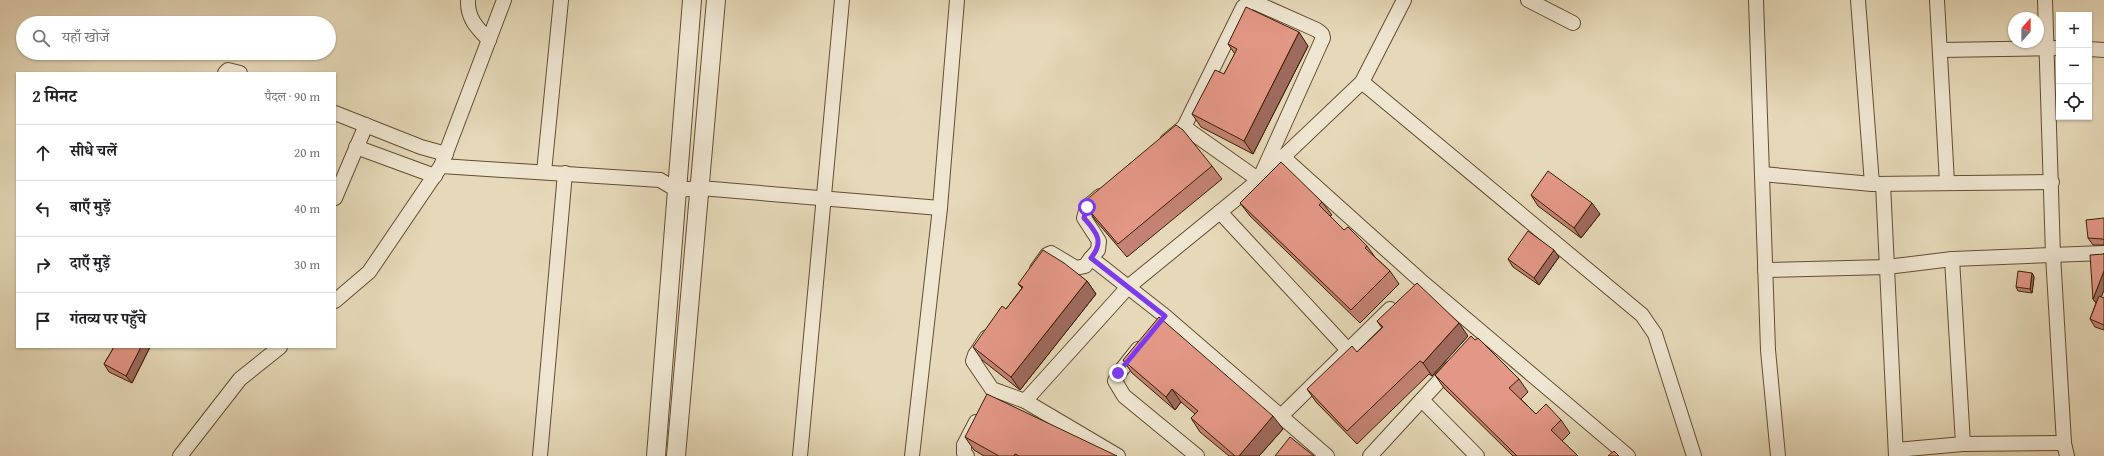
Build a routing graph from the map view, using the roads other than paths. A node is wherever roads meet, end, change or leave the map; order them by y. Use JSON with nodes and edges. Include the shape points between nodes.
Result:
{"nodes":[{"id":1,"x":468,"y":0,"type":"edge"},
{"id":2,"x":504,"y":0,"type":"edge"},
{"id":3,"x":561,"y":0,"type":"edge"},
{"id":4,"x":692,"y":0,"type":"edge"},
{"id":5,"x":716,"y":0,"type":"edge"},
{"id":6,"x":842,"y":0,"type":"edge"},
{"id":7,"x":957,"y":0,"type":"edge"},
{"id":8,"x":1404,"y":0,"type":"edge"},
{"id":9,"x":1528,"y":0,"type":"edge"},
{"id":10,"x":1756,"y":0,"type":"edge"},
{"id":11,"x":1858,"y":0,"type":"edge"},
{"id":12,"x":1938,"y":0,"type":"edge"},
{"id":13,"x":2044,"y":0,"type":"edge"},
{"id":14,"x":1573,"y":23,"type":"dead end"},
{"id":15,"x":489,"y":40,"type":"junction"},
{"id":16,"x":2053,"y":47,"type":"edge"},
{"id":17,"x":1940,"y":50,"type":"junction"},
{"id":18,"x":2092,"y":50,"type":"edge"},
{"id":19,"x":2104,"y":50,"type":"edge"},
{"id":20,"x":227,"y":72,"type":"edge"},
{"id":21,"x":236,"y":72,"type":"edge"},
{"id":22,"x":1362,"y":82,"type":"junction"},
{"id":23,"x":336,"y":113,"type":"edge"},
{"id":24,"x":366,"y":125,"type":"junction"},
{"id":25,"x":1184,"y":127,"type":"junction"},
{"id":26,"x":356,"y":147,"type":"junction"},
{"id":27,"x":1154,"y":152,"type":"edge"},
{"id":28,"x":1283,"y":157,"type":"junction"},
{"id":29,"x":441,"y":165,"type":"junction"},
{"id":30,"x":544,"y":172,"type":"junction"},
{"id":31,"x":565,"y":173,"type":"junction"},
{"id":32,"x":1762,"y":174,"type":"junction"},
{"id":33,"x":1259,"y":180,"type":"junction"},
{"id":34,"x":2052,"y":182,"type":"junction"},
{"id":35,"x":1947,"y":183,"type":"junction"},
{"id":36,"x":1878,"y":184,"type":"junction"},
{"id":37,"x":1111,"y":187,"type":"edge"},
{"id":38,"x":700,"y":188,"type":"junction"},
{"id":39,"x":677,"y":190,"type":"junction"},
{"id":40,"x":336,"y":194,"type":"edge"},
{"id":41,"x":824,"y":197,"type":"junction"},
{"id":42,"x":940,"y":208,"type":"junction"},
{"id":43,"x":1220,"y":212,"type":"junction"},
{"id":44,"x":2104,"y":253,"type":"edge"},
{"id":45,"x":2053,"y":255,"type":"junction"},
{"id":46,"x":1091,"y":258,"type":"junction"},
{"id":47,"x":1952,"y":259,"type":"junction"},
{"id":48,"x":1887,"y":267,"type":"junction"},
{"id":49,"x":1765,"y":270,"type":"junction"},
{"id":50,"x":1029,"y":280,"type":"edge"},
{"id":51,"x":1420,"y":280,"type":"junction"},
{"id":52,"x":1128,"y":287,"type":"junction"},
{"id":53,"x":1409,"y":290,"type":"edge"},
{"id":54,"x":336,"y":300,"type":"edge"},
{"id":55,"x":1398,"y":301,"type":"edge"},
{"id":56,"x":1165,"y":316,"type":"junction"},
{"id":57,"x":997,"y":324,"type":"edge"},
{"id":58,"x":1156,"y":327,"type":"edge"},
{"id":59,"x":1483,"y":333,"type":"junction"},
{"id":60,"x":1146,"y":339,"type":"edge"},
{"id":61,"x":1472,"y":344,"type":"edge"},
{"id":62,"x":279,"y":348,"type":"edge"},
{"id":63,"x":1348,"y":350,"type":"junction"},
{"id":64,"x":1462,"y":355,"type":"edge"},
{"id":65,"x":992,"y":389,"type":"junction"},
{"id":66,"x":1422,"y":400,"type":"junction"},
{"id":67,"x":1025,"y":401,"type":"junction"},
{"id":68,"x":1281,"y":416,"type":"junction"},
{"id":69,"x":1299,"y":432,"type":"junction"},
{"id":70,"x":1288,"y":444,"type":"edge"},
{"id":71,"x":1964,"y":444,"type":"junction"},
{"id":72,"x":2065,"y":449,"type":"edge"},
{"id":73,"x":1896,"y":453,"type":"edge"},
{"id":74,"x":1624,"y":455,"type":"edge"},
{"id":75,"x":180,"y":456,"type":"edge"},
{"id":76,"x":540,"y":456,"type":"edge"},
{"id":77,"x":656,"y":456,"type":"edge"},
{"id":78,"x":676,"y":456,"type":"edge"},
{"id":79,"x":800,"y":456,"type":"edge"},
{"id":80,"x":912,"y":456,"type":"edge"},
{"id":81,"x":967,"y":456,"type":"edge"},
{"id":82,"x":1118,"y":456,"type":"edge"},
{"id":83,"x":1197,"y":456,"type":"edge"},
{"id":84,"x":1327,"y":456,"type":"edge"},
{"id":85,"x":1370,"y":456,"type":"edge"},
{"id":86,"x":1477,"y":456,"type":"edge"},
{"id":87,"x":1694,"y":456,"type":"edge"},
{"id":88,"x":1778,"y":456,"type":"edge"}],
"edges":[{"from":1,"to":15,"type":"street","via":[[473,24]]},
{"from":2,"to":15,"type":"street"},
{"from":3,"to":30,"type":"street"},
{"from":4,"to":39,"type":"street"},
{"from":5,"to":38,"type":"street"},
{"from":6,"to":41,"type":"street"},
{"from":7,"to":42,"type":"street"},
{"from":8,"to":22,"type":"street"},
{"from":9,"to":14,"type":"street"},
{"from":10,"to":32,"type":"street"},
{"from":11,"to":36,"type":"street"},
{"from":12,"to":17,"type":"street"},
{"from":13,"to":16,"type":"street"},
{"from":15,"to":29,"type":"street"},
{"from":16,"to":17,"type":"street"},
{"from":16,"to":34,"type":"street"},
{"from":17,"to":35,"type":"street"},
{"from":18,"to":19,"type":"street"},
{"from":20,"to":21,"type":"street"},
{"from":22,"to":28,"type":"street"},
{"from":22,"to":87,"type":"street","via":[[1642,315],[1655,334]]},
{"from":23,"to":24,"type":"street"},
{"from":24,"to":26,"type":"street"},
{"from":24,"to":29,"type":"street","via":[[421,147]]},
{"from":25,"to":27,"type":"street"},
{"from":25,"to":33,"type":"street"},
{"from":25,"to":33,"type":"street","via":[[1243,7],[1248,3],[1254,2],[1317,30],[1323,38]]},
{"from":26,"to":29,"type":"street"},
{"from":26,"to":40,"type":"street"},
{"from":28,"to":33,"type":"street"},
{"from":28,"to":51,"type":"street"},
{"from":29,"to":30,"type":"street"},
{"from":29,"to":54,"type":"street","via":[[370,272]]},
{"from":30,"to":31,"type":"street"},
{"from":31,"to":39,"type":"street","via":[[660,180]]},
{"from":31,"to":76,"type":"street"},
{"from":32,"to":36,"type":"street"},
{"from":32,"to":49,"type":"street"},
{"from":33,"to":43,"type":"street"},
{"from":34,"to":35,"type":"street"},
{"from":34,"to":45,"type":"street"},
{"from":35,"to":36,"type":"street"},
{"from":36,"to":48,"type":"street"},
{"from":37,"to":46,"type":"street","via":[[1087,207],[1084,218],[1099,241],[1098,250]]},
{"from":38,"to":39,"type":"street"},
{"from":38,"to":41,"type":"street"},
{"from":38,"to":78,"type":"street"},
{"from":39,"to":77,"type":"street"},
{"from":41,"to":42,"type":"street"},
{"from":41,"to":79,"type":"street"},
{"from":42,"to":80,"type":"street"},
{"from":43,"to":52,"type":"street"},
{"from":43,"to":63,"type":"street"},
{"from":44,"to":45,"type":"street"},
{"from":45,"to":47,"type":"street"},
{"from":45,"to":72,"type":"street"},
{"from":46,"to":50,"type":"street","via":[[1085,266],[1076,268],[1051,253]]},
{"from":46,"to":52,"type":"street"},
{"from":47,"to":48,"type":"street"},
{"from":47,"to":71,"type":"street"},
{"from":48,"to":49,"type":"street"},
{"from":48,"to":73,"type":"street"},
{"from":49,"to":88,"type":"street","via":[[1768,350]]},
{"from":51,"to":53,"type":"street"},
{"from":51,"to":59,"type":"street"},
{"from":52,"to":56,"type":"street"},
{"from":52,"to":67,"type":"street"},
{"from":55,"to":63,"type":"street"},
{"from":56,"to":58,"type":"street"},
{"from":56,"to":68,"type":"street"},
{"from":57,"to":65,"type":"street","via":[[975,354],[973,361]]},
{"from":59,"to":61,"type":"street"},
{"from":59,"to":74,"type":"street"},
{"from":60,"to":83,"type":"street","via":[[1118,373],[1115,381],[1124,396]]},
{"from":62,"to":75,"type":"street","via":[[240,379]]},
{"from":63,"to":68,"type":"street"},
{"from":64,"to":66,"type":"street"},
{"from":65,"to":67,"type":"street"},
{"from":65,"to":81,"type":"street","via":[[964,446],[964,453]]},
{"from":66,"to":85,"type":"street"},
{"from":66,"to":86,"type":"street"},
{"from":67,"to":82,"type":"street"},
{"from":68,"to":69,"type":"street"},
{"from":69,"to":70,"type":"street"},
{"from":69,"to":84,"type":"street"},
{"from":71,"to":72,"type":"street"},
{"from":71,"to":73,"type":"street"}]}
